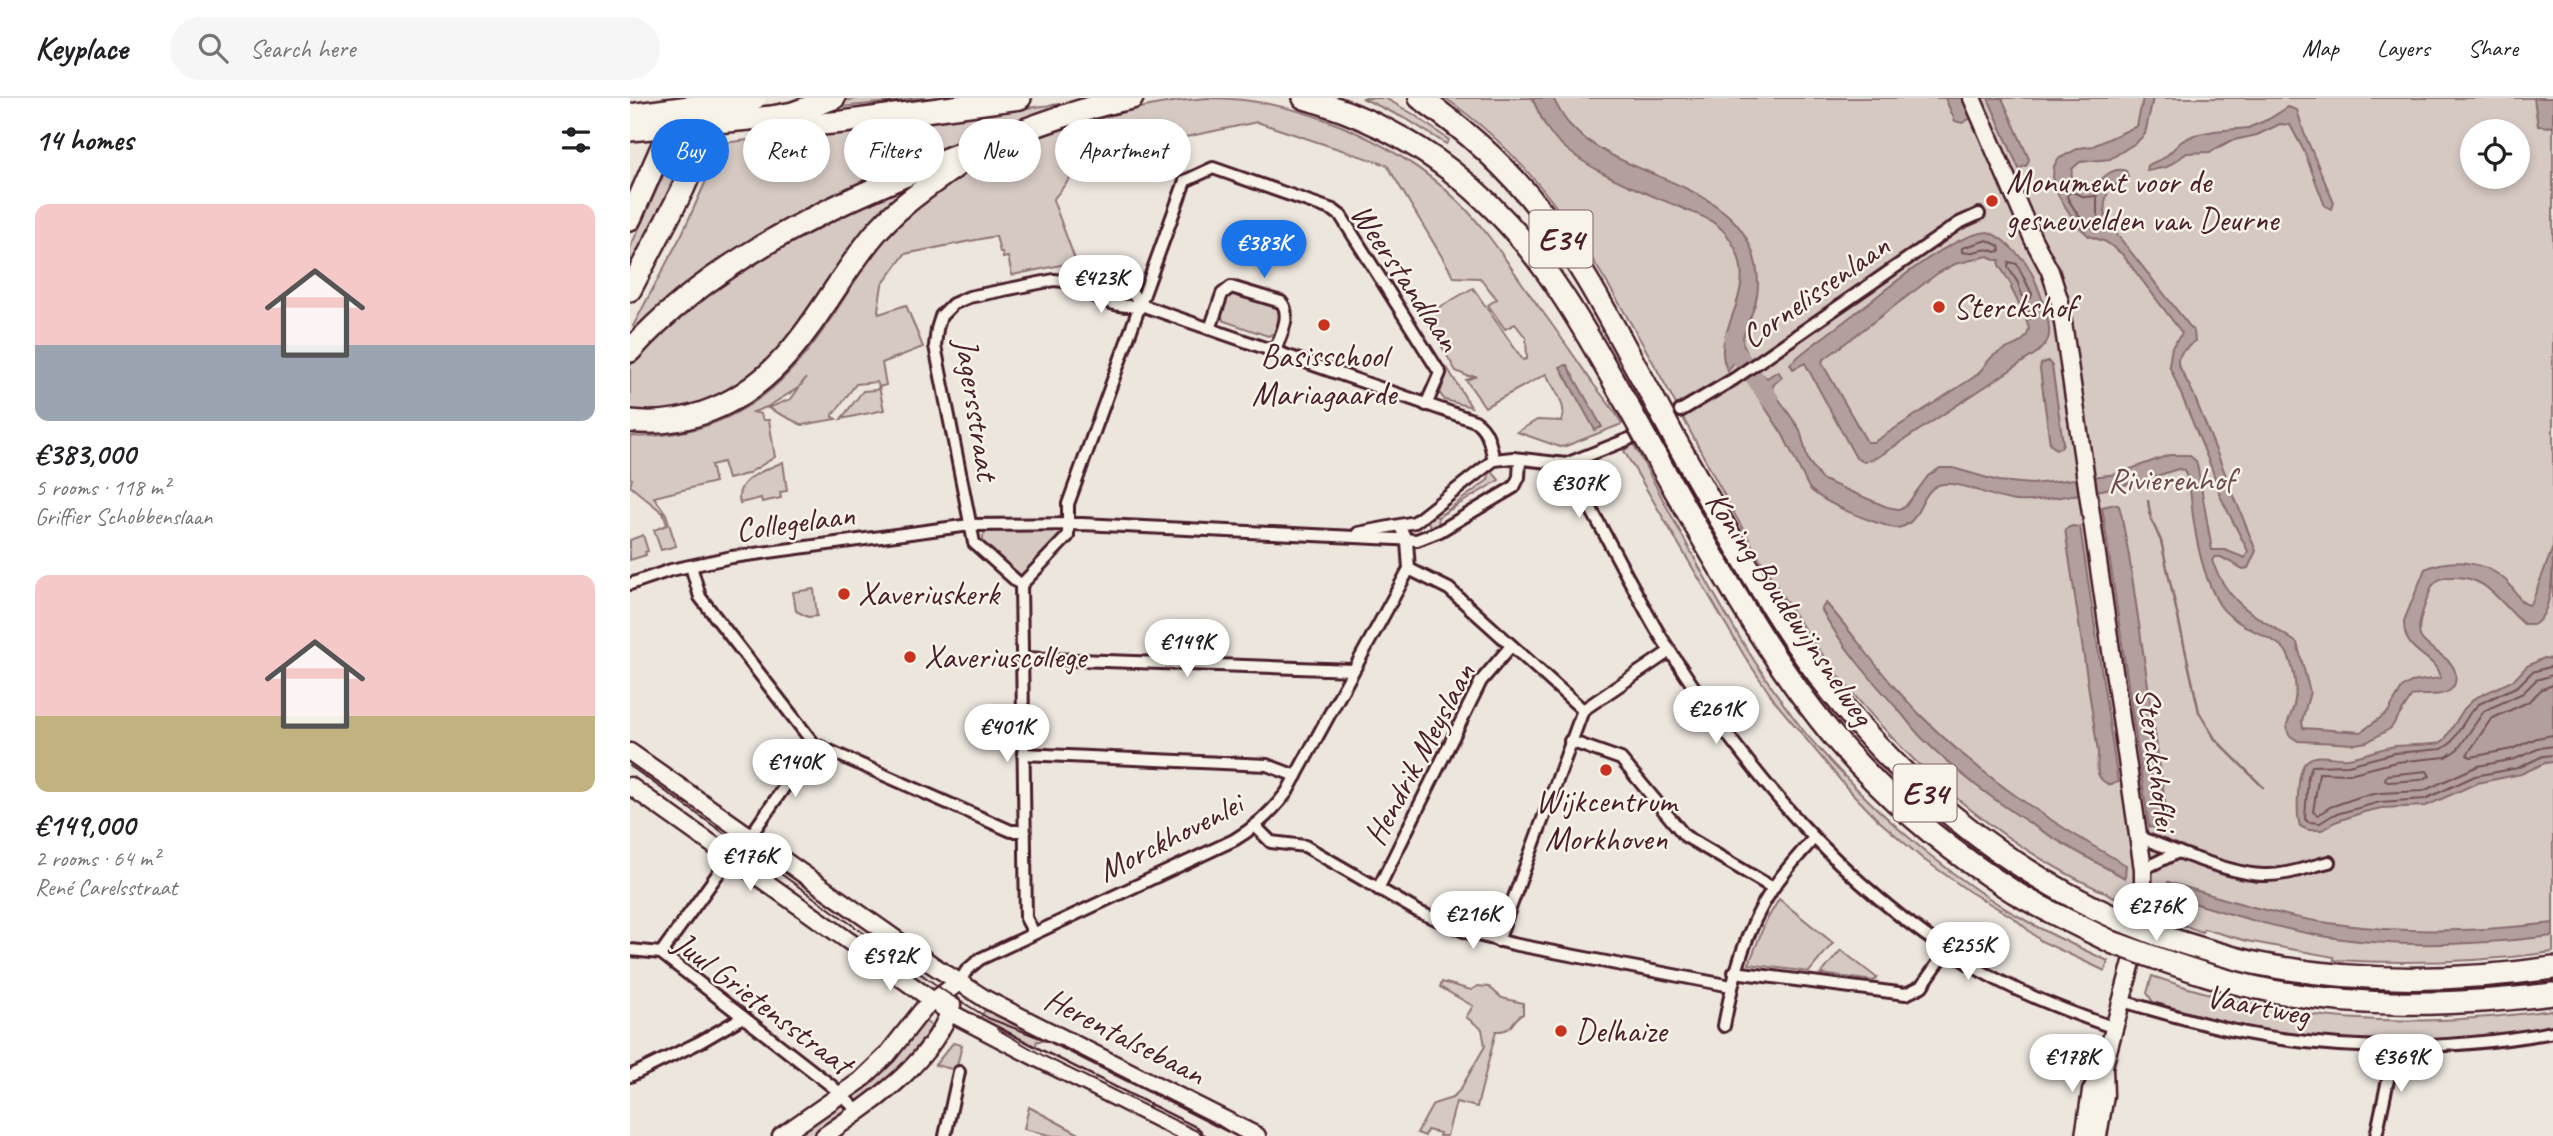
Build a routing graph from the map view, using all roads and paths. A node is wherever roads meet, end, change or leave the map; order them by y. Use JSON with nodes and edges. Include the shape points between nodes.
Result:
{"nodes":[{"id":1,"x":683,"y":98,"type":"edge"},
{"id":2,"x":723,"y":98,"type":"edge"},
{"id":3,"x":755,"y":98,"type":"edge"},
{"id":4,"x":834,"y":98,"type":"edge"},
{"id":5,"x":1020,"y":98,"type":"edge"},
{"id":6,"x":1132,"y":98,"type":"edge"},
{"id":7,"x":1304,"y":98,"type":"edge"},
{"id":8,"x":1420,"y":98,"type":"edge"},
{"id":9,"x":1972,"y":98,"type":"edge"},
{"id":10,"x":630,"y":115,"type":"edge"},
{"id":11,"x":779,"y":119,"type":"edge"},
{"id":12,"x":830,"y":122,"type":"edge"},
{"id":13,"x":743,"y":124,"type":"edge"},
{"id":14,"x":1041,"y":125,"type":"edge"},
{"id":15,"x":743,"y":127,"type":"edge"},
{"id":16,"x":630,"y":130,"type":"edge"},
{"id":17,"x":630,"y":142,"type":"edge"},
{"id":18,"x":958,"y":155,"type":"edge"},
{"id":19,"x":958,"y":165,"type":"edge"},
{"id":20,"x":1979,"y":214,"type":"dead end"},
{"id":21,"x":630,"y":219,"type":"edge"},
{"id":22,"x":630,"y":290,"type":"edge"},
{"id":23,"x":1141,"y":305,"type":"junction"},
{"id":24,"x":1210,"y":329,"type":"junction"},
{"id":25,"x":630,"y":351,"type":"edge"},
{"id":26,"x":1274,"y":353,"type":"junction"},
{"id":27,"x":1426,"y":405,"type":"junction"},
{"id":28,"x":1680,"y":411,"type":"dead end"},
{"id":29,"x":630,"y":421,"type":"edge"},
{"id":30,"x":1629,"y":439,"type":"dead end"},
{"id":31,"x":1520,"y":459,"type":"junction"},
{"id":32,"x":1493,"y":460,"type":"junction"},
{"id":33,"x":1566,"y":464,"type":"junction"},
{"id":34,"x":1068,"y":524,"type":"junction"},
{"id":35,"x":970,"y":525,"type":"junction"},
{"id":36,"x":1400,"y":527,"type":"junction"},
{"id":37,"x":1342,"y":535,"type":"junction"},
{"id":38,"x":1407,"y":541,"type":"junction"},
{"id":39,"x":691,"y":566,"type":"junction"},
{"id":40,"x":1409,"y":569,"type":"junction"},
{"id":41,"x":630,"y":584,"type":"edge"},
{"id":42,"x":1021,"y":585,"type":"junction"},
{"id":43,"x":1511,"y":646,"type":"junction"},
{"id":44,"x":1670,"y":651,"type":"junction"},
{"id":45,"x":1022,"y":658,"type":"junction"},
{"id":46,"x":1353,"y":670,"type":"junction"},
{"id":47,"x":1583,"y":710,"type":"junction"},
{"id":48,"x":1570,"y":741,"type":"junction"},
{"id":49,"x":814,"y":744,"type":"junction"},
{"id":50,"x":630,"y":752,"type":"edge"},
{"id":51,"x":1023,"y":754,"type":"junction"},
{"id":52,"x":1296,"y":776,"type":"junction"},
{"id":53,"x":630,"y":786,"type":"edge"},
{"id":54,"x":1255,"y":826,"type":"junction"},
{"id":55,"x":1023,"y":831,"type":"junction"},
{"id":56,"x":751,"y":835,"type":"junction"},
{"id":57,"x":2139,"y":837,"type":"junction"},
{"id":58,"x":1814,"y":838,"type":"junction"},
{"id":59,"x":2178,"y":852,"type":"junction"},
{"id":60,"x":730,"y":856,"type":"junction"},
{"id":61,"x":2329,"y":862,"type":"dead end"},
{"id":62,"x":2143,"y":869,"type":"junction"},
{"id":63,"x":1773,"y":888,"type":"junction"},
{"id":64,"x":1378,"y":889,"type":"junction"},
{"id":65,"x":1034,"y":933,"type":"junction"},
{"id":66,"x":1498,"y":941,"type":"junction"},
{"id":67,"x":630,"y":950,"type":"edge"},
{"id":68,"x":1947,"y":950,"type":"junction"},
{"id":69,"x":661,"y":953,"type":"junction"},
{"id":70,"x":2553,"y":968,"type":"edge"},
{"id":71,"x":1734,"y":972,"type":"junction"},
{"id":72,"x":963,"y":985,"type":"junction"},
{"id":73,"x":1731,"y":986,"type":"junction"},
{"id":74,"x":2553,"y":994,"type":"edge"},
{"id":75,"x":933,"y":1001,"type":"junction"},
{"id":76,"x":2122,"y":1001,"type":"junction"},
{"id":77,"x":949,"y":1012,"type":"junction"},
{"id":78,"x":743,"y":1017,"type":"junction"},
{"id":79,"x":1724,"y":1026,"type":"dead end"},
{"id":80,"x":2115,"y":1028,"type":"junction"},
{"id":81,"x":2553,"y":1032,"type":"edge"},
{"id":82,"x":2389,"y":1048,"type":"junction"},
{"id":83,"x":2104,"y":1066,"type":"junction"},
{"id":84,"x":959,"y":1072,"type":"dead end"},
{"id":85,"x":630,"y":1076,"type":"edge"},
{"id":86,"x":843,"y":1095,"type":"junction"},
{"id":87,"x":859,"y":1112,"type":"junction"},
{"id":88,"x":781,"y":1136,"type":"edge"},
{"id":89,"x":824,"y":1136,"type":"edge"},
{"id":90,"x":945,"y":1136,"type":"edge"},
{"id":91,"x":1194,"y":1136,"type":"edge"},
{"id":92,"x":1256,"y":1136,"type":"edge"},
{"id":93,"x":2084,"y":1136,"type":"edge"},
{"id":94,"x":2098,"y":1136,"type":"edge"},
{"id":95,"x":2376,"y":1136,"type":"edge"}],
"edges":[{"from":1,"to":21,"type":"highway"},
{"from":2,"to":22,"type":"highway","via":[[683,189]]},
{"from":3,"to":10,"type":"highway","bridge":true},
{"from":4,"to":11,"type":"highway"},
{"from":5,"to":12,"type":"highway"},
{"from":6,"to":14,"type":"highway"},
{"from":7,"to":74,"type":"highway","name":"Koning Boudewijnsnelweg","number":"E34","bridge":true,"via":[[1363,117],[1419,147],[1461,178],[1543,268],[1798,690],[1893,799],[1972,863],[2013,891],[2113,943],[2254,988],[2346,1000],[2443,1003]]},
{"from":8,"to":70,"type":"highway","name":"Koning Boudewijnsnelweg","number":"E34","bridge":true,"via":[[1478,142],[1540,209],[1572,254],[1776,614],[1879,749],[1944,811],[2066,894],[2161,936],[2212,952],[2302,971],[2361,977],[2446,978]]},
{"from":9,"to":57,"type":"main road","name":"Sterckshoflei","via":[[2061,307]]},
{"from":13,"to":16,"type":"highway","bridge":true},
{"from":15,"to":17,"type":"highway"},
{"from":18,"to":25,"type":"highway","via":[[882,185],[730,266],[677,305]]},
{"from":19,"to":29,"type":"highway","via":[[882,226],[785,358],[742,396],[694,416]]},
{"from":20,"to":28,"type":"street","name":"Cornelissenlaan"},
{"from":23,"to":24,"type":"street","name":"Jagersstraat"},
{"from":23,"to":27,"type":"street","name":"Weerstandlaan","via":[[1185,181],[1213,168],[1341,216],[1440,373]]},
{"from":23,"to":34,"type":"street","via":[[1068,503]]},
{"from":23,"to":35,"type":"street","name":"Jagersstraat","via":[[1133,294],[1091,280],[1054,280],[969,297],[941,316],[935,346]]},
{"from":24,"to":26,"type":"street","name":"Jagersstraat"},
{"from":24,"to":26,"type":"street","via":[[1222,294],[1231,286],[1281,302],[1287,316]]},
{"from":26,"to":27,"type":"street","name":"Jagersstraat"},
{"from":27,"to":32,"type":"street","name":"Jagersstraat","via":[[1480,424],[1488,434]]},
{"from":30,"to":33,"type":"street"},
{"from":31,"to":32,"type":"street"},
{"from":31,"to":33,"type":"street"},
{"from":31,"to":38,"type":"street","name":"Collegelaan","via":[[1517,482],[1509,491],[1432,536]]},
{"from":32,"to":36,"type":"street","name":"Collegelaan","via":[[1421,519]]},
{"from":33,"to":44,"type":"street"},
{"from":34,"to":35,"type":"street","name":"Collegelaan"},
{"from":34,"to":37,"type":"street","name":"Collegelaan"},
{"from":34,"to":42,"type":"street","via":[[1068,536]]},
{"from":35,"to":39,"type":"street","name":"Collegelaan"},
{"from":35,"to":42,"type":"street","via":[[974,544]]},
{"from":36,"to":37,"type":"street","name":"Collegelaan"},
{"from":36,"to":38,"type":"street"},
{"from":37,"to":38,"type":"street","name":"Collegelaan"},
{"from":38,"to":40,"type":"street"},
{"from":39,"to":41,"type":"street","name":"Collegelaan"},
{"from":39,"to":49,"type":"street","via":[[699,597]]},
{"from":40,"to":43,"type":"street","via":[[1448,589]]},
{"from":40,"to":46,"type":"street","name":"Morckhovenlei"},
{"from":42,"to":45,"type":"street"},
{"from":43,"to":47,"type":"street"},
{"from":43,"to":64,"type":"street","name":"Hendrik Meyslaan","via":[[1481,681]]},
{"from":44,"to":47,"type":"street"},
{"from":44,"to":58,"type":"street","via":[[1753,771]]},
{"from":45,"to":46,"type":"street"},
{"from":45,"to":51,"type":"street"},
{"from":46,"to":52,"type":"street","name":"Morckhovenlei"},
{"from":47,"to":48,"type":"street"},
{"from":48,"to":63,"type":"street","via":[[1621,759],[1685,836]]},
{"from":48,"to":66,"type":"street"},
{"from":49,"to":55,"type":"street","via":[[1011,831]]},
{"from":49,"to":56,"type":"street"},
{"from":50,"to":56,"type":"main road","name":"Herentalsebaan"},
{"from":51,"to":52,"type":"street","via":[[1267,765]]},
{"from":51,"to":55,"type":"street"},
{"from":52,"to":54,"type":"street","name":"Morckhovenlei","via":[[1279,803]]},
{"from":53,"to":60,"type":"main road","name":"Herentalsebaan"},
{"from":54,"to":64,"type":"street","via":[[1271,842],[1305,846]]},
{"from":54,"to":65,"type":"street","name":"Morckhovenlei"},
{"from":55,"to":65,"type":"street","via":[[1026,918]]},
{"from":56,"to":72,"type":"main road","name":"Herentalsebaan"},
{"from":57,"to":59,"type":"street"},
{"from":57,"to":62,"type":"main road","name":"Sterckshoflei"},
{"from":58,"to":63,"type":"street"},
{"from":58,"to":68,"type":"street","via":[[1869,890]]},
{"from":59,"to":61,"type":"street","via":[[2268,876]]},
{"from":59,"to":62,"type":"street"},
{"from":60,"to":69,"type":"street"},
{"from":60,"to":75,"type":"main road","name":"Herentalsebaan"},
{"from":62,"to":76,"type":"main road","name":"Sterckshoflei","via":[[2143,921]]},
{"from":63,"to":71,"type":"street","via":[[1755,918]]},
{"from":64,"to":66,"type":"street","via":[[1448,926]]},
{"from":65,"to":72,"type":"street","name":"Morckhovenlei","via":[[980,959]]},
{"from":66,"to":73,"type":"street"},
{"from":67,"to":69,"type":"street","name":"Juul Grietensstraat"},
{"from":68,"to":71,"type":"street","via":[[1922,986],[1906,994]]},
{"from":68,"to":80,"type":"street","via":[[2012,987]]},
{"from":69,"to":78,"type":"street","name":"Juul Grietensstraat"},
{"from":71,"to":73,"type":"street"},
{"from":72,"to":75,"type":"main road"},
{"from":72,"to":77,"type":"main road"},
{"from":72,"to":92,"type":"main road","name":"Herentalsebaan"},
{"from":73,"to":79,"type":"street"},
{"from":75,"to":77,"type":"main road","name":"Herentalsebaan"},
{"from":75,"to":86,"type":"main road","via":[[875,1068]]},
{"from":76,"to":80,"type":"main road","name":"Sterckshoflei"},
{"from":76,"to":82,"type":"street","name":"Vaartweg","via":[[2282,1039]]},
{"from":77,"to":87,"type":"main road","via":[[946,1023],[902,1077]]},
{"from":77,"to":91,"type":"main road","name":"Herentalsebaan"},
{"from":78,"to":85,"type":"street"},
{"from":78,"to":86,"type":"street","name":"Juul Grietensstraat"},
{"from":80,"to":83,"type":"main road","name":"Sterckshoflei"},
{"from":81,"to":82,"type":"street","name":"Vaartweg","via":[[2472,1044]]},
{"from":82,"to":95,"type":"street","via":[[2389,1075]]},
{"from":83,"to":93,"type":"main road","name":"Sterckshoflei","via":[[2091,1091]]},
{"from":83,"to":94,"type":"main road","name":"Sterckshoflei"},
{"from":84,"to":90,"type":"street"},
{"from":86,"to":87,"type":"street","name":"Juul Grietensstraat"},
{"from":86,"to":88,"type":"main road"},
{"from":87,"to":89,"type":"main road"}]}
